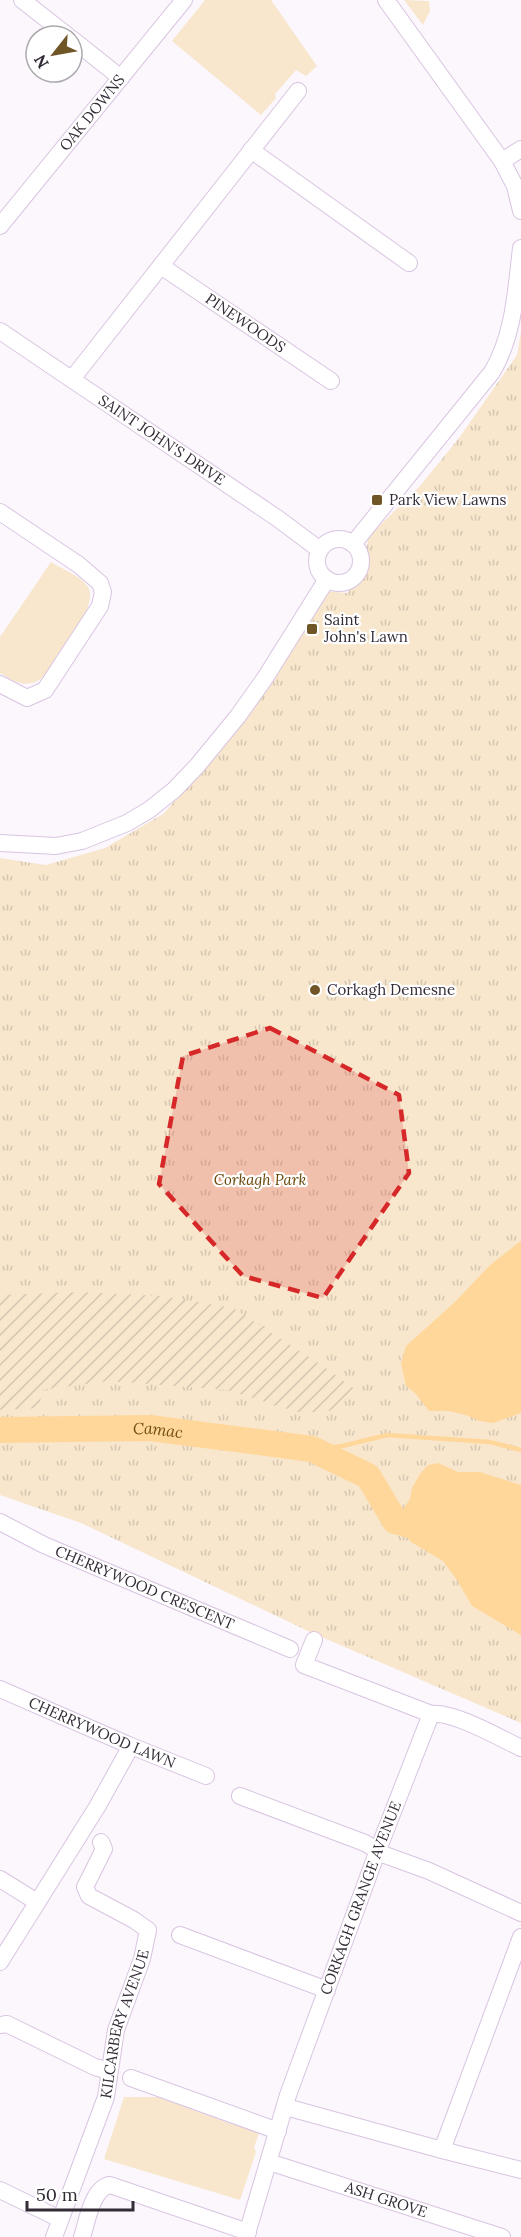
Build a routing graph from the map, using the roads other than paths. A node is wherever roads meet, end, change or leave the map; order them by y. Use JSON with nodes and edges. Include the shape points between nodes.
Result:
{"nodes":[{"id":1,"x":22,"y":0,"type":"edge"},
{"id":2,"x":184,"y":0,"type":"edge"},
{"id":3,"x":386,"y":0,"type":"edge"},
{"id":4,"x":53,"y":24,"type":"edge"},
{"id":5,"x":84,"y":49,"type":"edge"},
{"id":6,"x":121,"y":78,"type":"junction"},
{"id":7,"x":298,"y":91,"type":"dead end"},
{"id":8,"x":251,"y":150,"type":"junction"},
{"id":9,"x":521,"y":150,"type":"edge"},
{"id":10,"x":505,"y":168,"type":"junction"},
{"id":11,"x":521,"y":211,"type":"edge"},
{"id":12,"x":0,"y":226,"type":"edge"},
{"id":13,"x":521,"y":249,"type":"edge"},
{"id":14,"x":409,"y":262,"type":"dead end"},
{"id":15,"x":161,"y":266,"type":"junction"},
{"id":16,"x":0,"y":331,"type":"edge"},
{"id":17,"x":72,"y":379,"type":"junction"},
{"id":18,"x":331,"y":381,"type":"dead end"},
{"id":19,"x":0,"y":512,"type":"edge"},
{"id":20,"x":353,"y":544,"type":"junction"},
{"id":21,"x":320,"y":550,"type":"junction"},
{"id":22,"x":327,"y":579,"type":"junction"},
{"id":23,"x":0,"y":684,"type":"edge"},
{"id":24,"x":0,"y":843,"type":"edge"},
{"id":25,"x":0,"y":1522,"type":"edge"},
{"id":26,"x":314,"y":1640,"type":"dead end"},
{"id":27,"x":290,"y":1649,"type":"dead end"},
{"id":28,"x":0,"y":1689,"type":"edge"},
{"id":29,"x":431,"y":1714,"type":"junction"},
{"id":30,"x":131,"y":1746,"type":"junction"},
{"id":31,"x":521,"y":1748,"type":"edge"},
{"id":32,"x":206,"y":1776,"type":"dead end"},
{"id":33,"x":240,"y":1796,"type":"dead end"},
{"id":34,"x":101,"y":1842,"type":"dead end"},
{"id":35,"x":378,"y":1850,"type":"junction"},
{"id":36,"x":0,"y":1879,"type":"edge"},
{"id":37,"x":37,"y":1902,"type":"junction"},
{"id":38,"x":521,"y":1913,"type":"edge"},
{"id":39,"x":180,"y":1935,"type":"dead end"},
{"id":40,"x":521,"y":1937,"type":"edge"},
{"id":41,"x":0,"y":1962,"type":"edge"},
{"id":42,"x":327,"y":1990,"type":"junction"},
{"id":43,"x":0,"y":2025,"type":"edge"},
{"id":44,"x":109,"y":2071,"type":"junction"},
{"id":45,"x":131,"y":2078,"type":"dead end"},
{"id":46,"x":286,"y":2108,"type":"junction"},
{"id":47,"x":278,"y":2131,"type":"junction"},
{"id":48,"x":442,"y":2150,"type":"junction"},
{"id":49,"x":269,"y":2162,"type":"junction"},
{"id":50,"x":521,"y":2170,"type":"edge"},
{"id":51,"x":0,"y":2190,"type":"edge"},
{"id":52,"x":60,"y":2219,"type":"junction"},
{"id":53,"x":247,"y":2234,"type":"edge"},
{"id":54,"x":54,"y":2237,"type":"edge"},
{"id":55,"x":82,"y":2237,"type":"edge"},
{"id":56,"x":502,"y":2237,"type":"edge"}],
"edges":[{"from":1,"to":4,"type":"street"},
{"from":2,"to":6,"type":"street","name":"OAK DOWNS"},
{"from":3,"to":10,"type":"street"},
{"from":5,"to":6,"type":"street"},
{"from":6,"to":12,"type":"street","name":"OAK DOWNS"},
{"from":7,"to":8,"type":"street"},
{"from":8,"to":14,"type":"street"},
{"from":8,"to":15,"type":"street"},
{"from":9,"to":10,"type":"street"},
{"from":10,"to":11,"type":"street","via":[[515,186]]},
{"from":13,"to":20,"type":"street","via":[[502,356]]},
{"from":15,"to":17,"type":"street"},
{"from":15,"to":18,"type":"street","name":"PINEWOODS"},
{"from":16,"to":17,"type":"street","name":"SAINT JOHN'S DRIVE"},
{"from":17,"to":21,"type":"street","name":"SAINT JOHN'S DRIVE"},
{"from":19,"to":23,"type":"street","via":[[79,565],[100,583],[103,592],[100,606],[45,690],[27,698]]},
{"from":20,"to":21,"type":"street","via":[[339,539]]},
{"from":20,"to":22,"type":"street","via":[[361,556],[359,571],[341,583]]},
{"from":21,"to":22,"type":"street","via":[[319,569]]},
{"from":22,"to":24,"type":"street","via":[[238,716],[197,766],[150,810],[82,841],[56,846]]},
{"from":25,"to":27,"type":"street","name":"CHERRYWOOD CRESCENT","via":[[44,1545]]},
{"from":26,"to":29,"type":"street","via":[[304,1665]]},
{"from":28,"to":30,"type":"street","name":"CHERRYWOOD LAWN"},
{"from":29,"to":31,"type":"street","via":[[452,1716]]},
{"from":29,"to":35,"type":"street","name":"CORKAGH GRANGE AVENUE"},
{"from":30,"to":32,"type":"street","name":"CHERRYWOOD LAWN"},
{"from":30,"to":37,"type":"street"},
{"from":33,"to":35,"type":"street"},
{"from":34,"to":44,"type":"street","name":"KILCARBERY AVENUE","via":[[104,1849],[85,1887],[88,1896],[148,1930],[142,1959],[116,2030]]},
{"from":35,"to":38,"type":"street"},
{"from":35,"to":42,"type":"street","name":"CORKAGH GRANGE AVENUE"},
{"from":36,"to":37,"type":"street"},
{"from":37,"to":41,"type":"street"},
{"from":39,"to":42,"type":"street"},
{"from":40,"to":48,"type":"street"},
{"from":42,"to":46,"type":"street","name":"CORKAGH GRANGE AVENUE"},
{"from":43,"to":44,"type":"street","via":[[7,2024]]},
{"from":44,"to":52,"type":"street","name":"KILCARBERY AVENUE","via":[[106,2097]]},
{"from":45,"to":47,"type":"street"},
{"from":46,"to":47,"type":"street","name":"CORKAGH GRANGE AVENUE"},
{"from":46,"to":48,"type":"street"},
{"from":47,"to":49,"type":"street","name":"CORKAGH GRANGE AVENUE"},
{"from":48,"to":50,"type":"street"},
{"from":49,"to":53,"type":"street","name":"CORKAGH GRANGE AVENUE"},
{"from":49,"to":56,"type":"street","name":"ASH GROVE"},
{"from":51,"to":52,"type":"street"},
{"from":52,"to":54,"type":"street","name":"KILCARBERY AVENUE"},
{"from":53,"to":55,"type":"street","via":[[110,2185],[97,2194]]}]}
